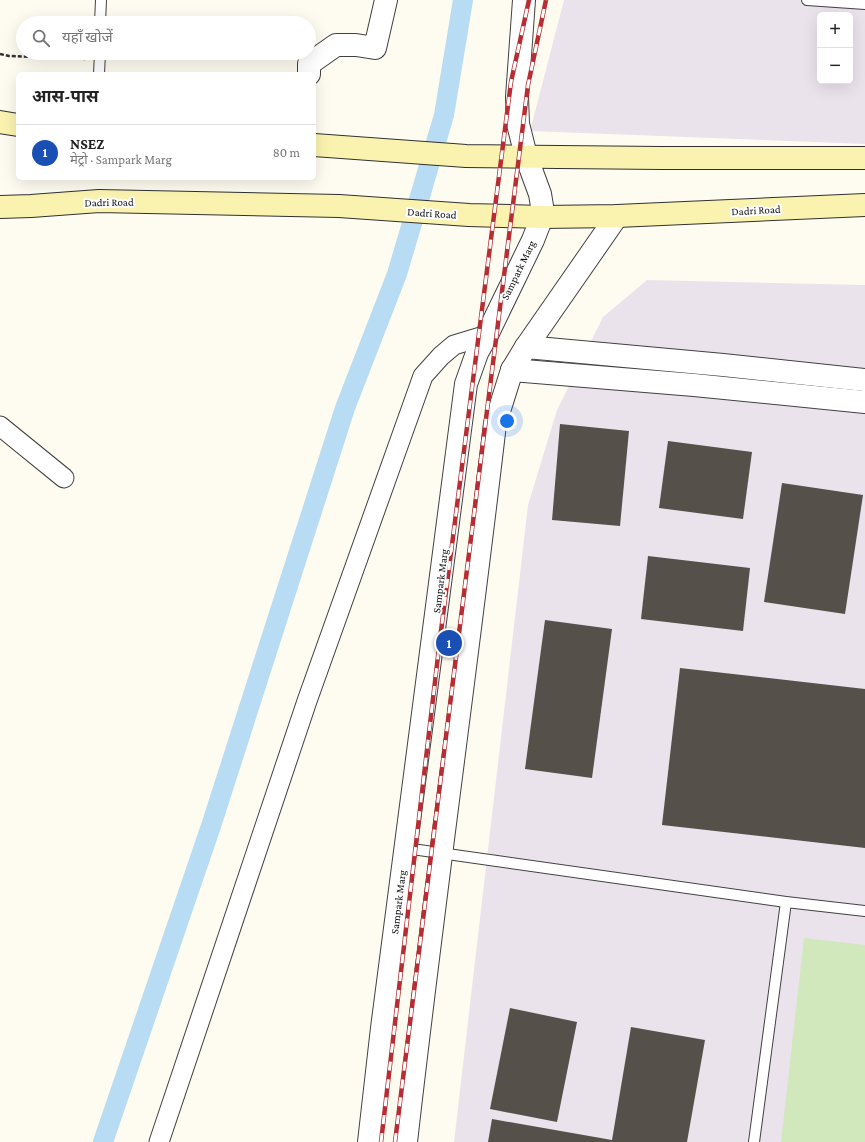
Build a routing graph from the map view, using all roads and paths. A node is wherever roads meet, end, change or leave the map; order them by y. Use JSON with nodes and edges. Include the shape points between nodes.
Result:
{"nodes":[{"id":1,"x":101,"y":0,"type":"edge"},
{"id":2,"x":386,"y":0,"type":"edge"},
{"id":3,"x":524,"y":0,"type":"edge"},
{"id":4,"x":807,"y":0,"type":"edge"},
{"id":5,"x":865,"y":4,"type":"edge"},
{"id":6,"x":100,"y":16,"type":"edge"},
{"id":7,"x":0,"y":54,"type":"edge"},
{"id":8,"x":16,"y":56,"type":"edge"},
{"id":9,"x":100,"y":60,"type":"edge"},
{"id":10,"x":316,"y":60,"type":"edge"},
{"id":11,"x":316,"y":60,"type":"edge"},
{"id":12,"x":99,"y":72,"type":"edge"},
{"id":13,"x":309,"y":72,"type":"edge"},
{"id":14,"x":0,"y":122,"type":"edge"},
{"id":15,"x":16,"y":125,"type":"edge"},
{"id":16,"x":316,"y":145,"type":"edge"},
{"id":17,"x":526,"y":156,"type":"junction"},
{"id":18,"x":865,"y":158,"type":"edge"},
{"id":19,"x":865,"y":205,"type":"edge"},
{"id":20,"x":0,"y":207,"type":"edge"},
{"id":21,"x":617,"y":216,"type":"junction"},
{"id":22,"x":542,"y":217,"type":"junction"},
{"id":23,"x":488,"y":334,"type":"junction"},
{"id":24,"x":526,"y":347,"type":"junction"},
{"id":25,"x":512,"y":370,"type":"junction"},
{"id":26,"x":865,"y":380,"type":"edge"},
{"id":27,"x":865,"y":402,"type":"edge"},
{"id":28,"x":0,"y":426,"type":"edge"},
{"id":29,"x":64,"y":478,"type":"dead end"},
{"id":30,"x":405,"y":848,"type":"junction"},
{"id":31,"x":442,"y":852,"type":"junction"},
{"id":32,"x":786,"y":902,"type":"junction"},
{"id":33,"x":865,"y":911,"type":"edge"},
{"id":34,"x":159,"y":1142,"type":"edge"},
{"id":35,"x":369,"y":1142,"type":"edge"},
{"id":36,"x":406,"y":1142,"type":"edge"},
{"id":37,"x":754,"y":1142,"type":"edge"}],
"edges":[{"from":1,"to":6,"type":"lane"},
{"from":2,"to":10,"type":"street","via":[[375,48],[356,45],[336,46]]},
{"from":3,"to":17,"type":"street","name":"Sampark Marg","via":[[517,97],[518,124]]},
{"from":4,"to":5,"type":"lane"},
{"from":7,"to":8,"type":"path"},
{"from":9,"to":12,"type":"lane"},
{"from":11,"to":13,"type":"street","via":[[310,64]]},
{"from":14,"to":15,"type":"main road"},
{"from":16,"to":17,"type":"main road","via":[[466,156]]},
{"from":17,"to":18,"type":"main road"},
{"from":17,"to":22,"type":"street","name":"Sampark Marg","via":[[540,194]]},
{"from":19,"to":21,"type":"main road","name":"Dadri Road"},
{"from":20,"to":22,"type":"main road","name":"Dadri Road","via":[[99,200],[339,206]]},
{"from":21,"to":22,"type":"main road","name":"Dadri Road"},
{"from":21,"to":24,"type":"street"},
{"from":22,"to":23,"type":"street","name":"Sampark Marg"},
{"from":23,"to":30,"type":"street","name":"Sampark Marg","via":[[477,353],[466,384]]},
{"from":23,"to":34,"type":"street","via":[[454,345],[423,376],[308,701]]},
{"from":24,"to":25,"type":"street"},
{"from":24,"to":26,"type":"street"},
{"from":25,"to":27,"type":"street"},
{"from":25,"to":31,"type":"street","via":[[495,424]]},
{"from":28,"to":29,"type":"street"},
{"from":30,"to":31,"type":"lane"},
{"from":30,"to":35,"type":"street","name":"Sampark Marg"},
{"from":31,"to":32,"type":"lane"},
{"from":31,"to":36,"type":"street"},
{"from":32,"to":33,"type":"lane"},
{"from":32,"to":37,"type":"lane"}]}
